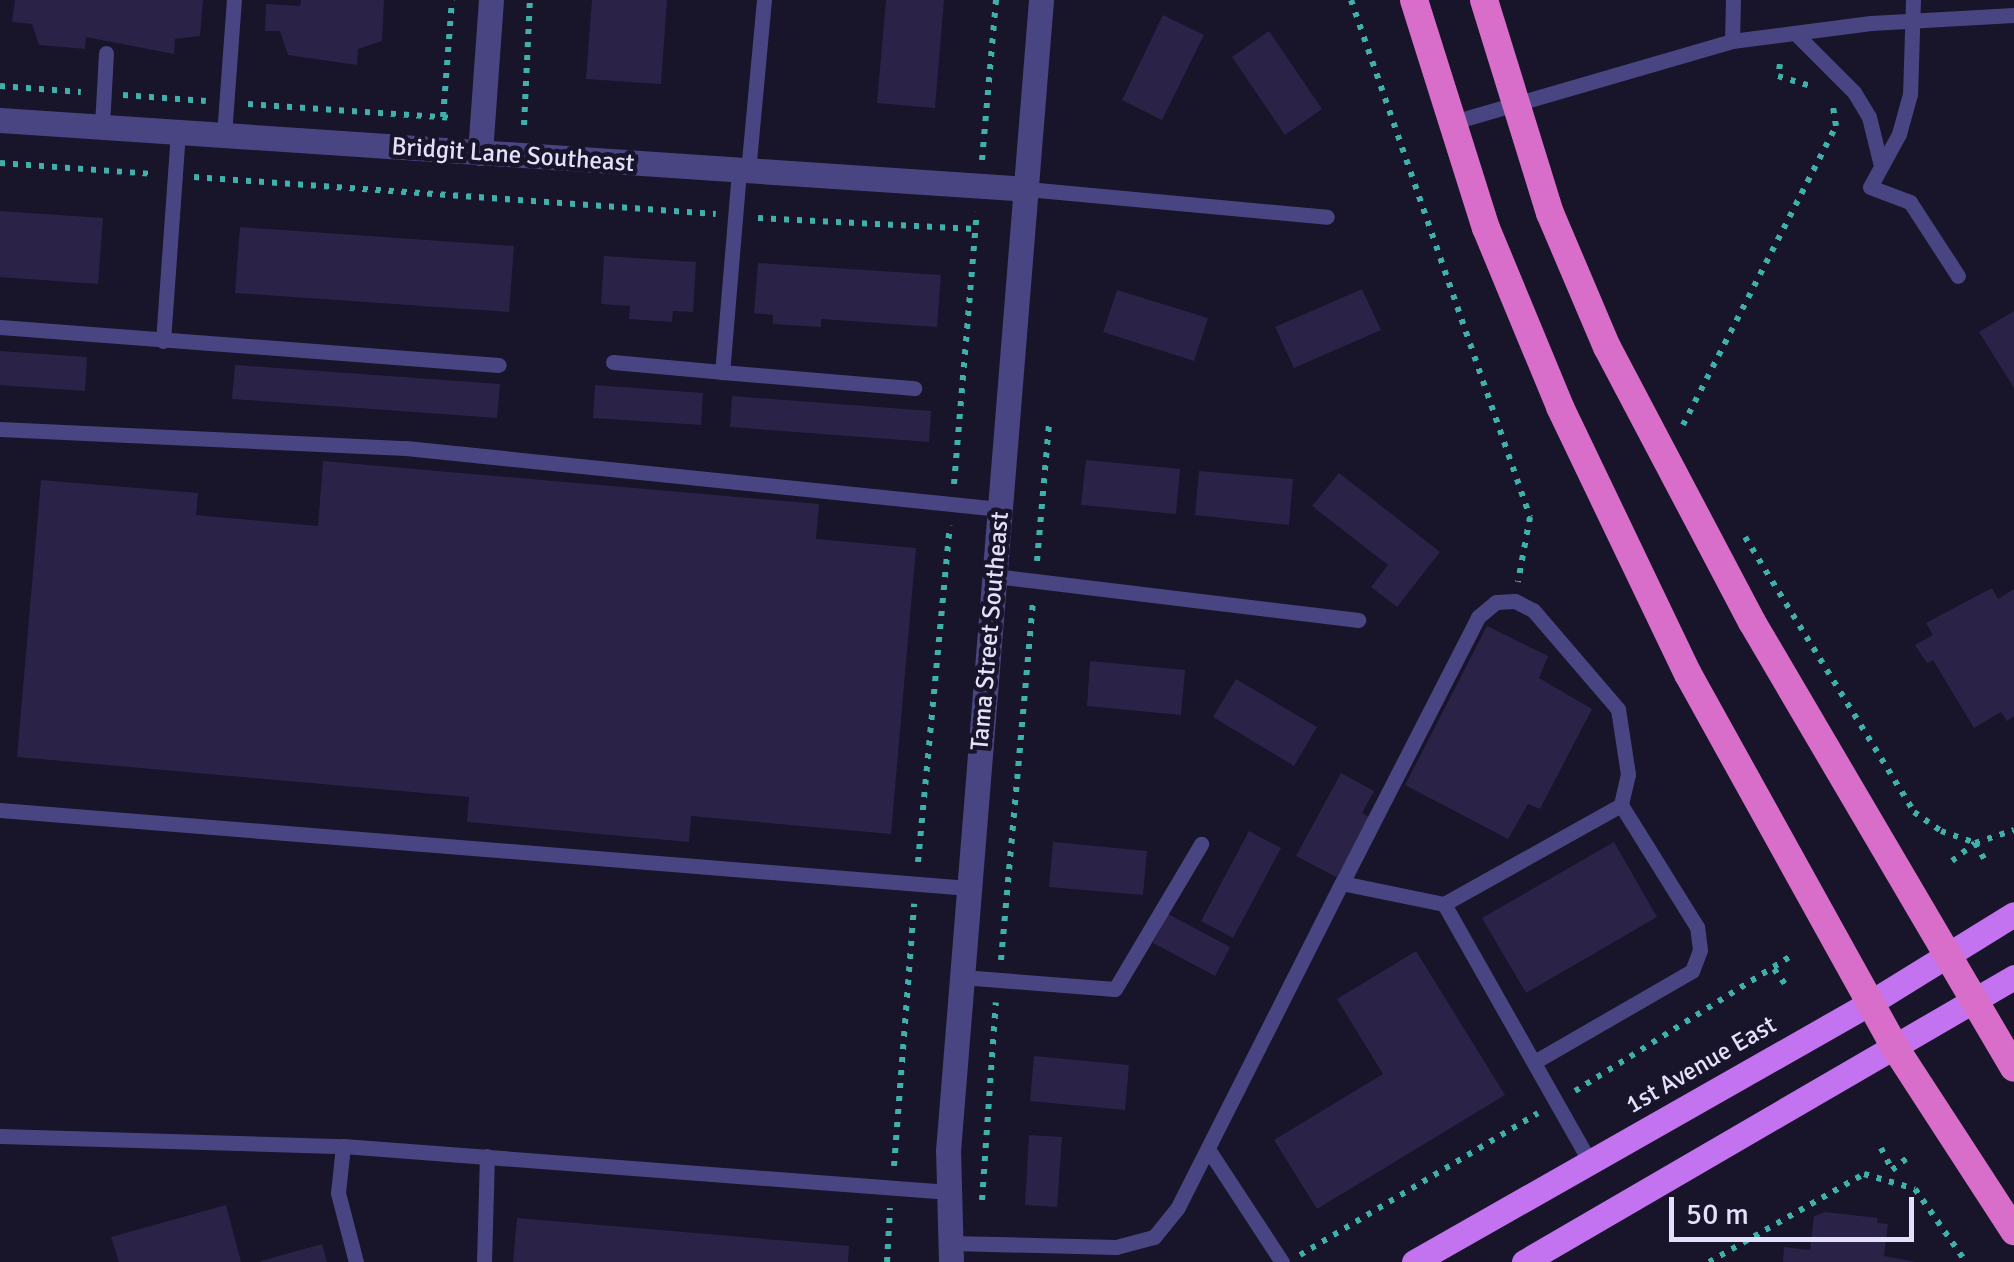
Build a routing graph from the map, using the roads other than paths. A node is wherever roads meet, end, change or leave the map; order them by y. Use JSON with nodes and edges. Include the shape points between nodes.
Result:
{"nodes":[{"id":1,"x":234,"y":0,"type":"edge"},
{"id":2,"x":491,"y":0,"type":"edge"},
{"id":3,"x":764,"y":0,"type":"edge"},
{"id":4,"x":1041,"y":0,"type":"edge"},
{"id":5,"x":1414,"y":0,"type":"edge"},
{"id":6,"x":1484,"y":0,"type":"edge"},
{"id":7,"x":1732,"y":0,"type":"edge"},
{"id":8,"x":1913,"y":0,"type":"edge"},
{"id":9,"x":2014,"y":15,"type":"edge"},
{"id":10,"x":1914,"y":20,"type":"junction"},
{"id":11,"x":1796,"y":33,"type":"junction"},
{"id":12,"x":1732,"y":41,"type":"junction"},
{"id":13,"x":106,"y":53,"type":"dead end"},
{"id":14,"x":1514,"y":106,"type":"junction"},
{"id":15,"x":0,"y":120,"type":"edge"},
{"id":16,"x":1450,"y":123,"type":"junction"},
{"id":17,"x":102,"y":126,"type":"junction"},
{"id":18,"x":178,"y":132,"type":"junction"},
{"id":19,"x":224,"y":135,"type":"junction"},
{"id":20,"x":480,"y":153,"type":"junction"},
{"id":21,"x":1880,"y":166,"type":"junction"},
{"id":22,"x":743,"y":172,"type":"junction"},
{"id":23,"x":1027,"y":189,"type":"junction"},
{"id":24,"x":1327,"y":217,"type":"dead end"},
{"id":25,"x":1958,"y":276,"type":"dead end"},
{"id":26,"x":0,"y":328,"type":"edge"},
{"id":27,"x":163,"y":341,"type":"junction"},
{"id":28,"x":613,"y":362,"type":"dead end"},
{"id":29,"x":499,"y":365,"type":"dead end"},
{"id":30,"x":722,"y":372,"type":"junction"},
{"id":31,"x":914,"y":388,"type":"dead end"},
{"id":32,"x":0,"y":429,"type":"edge"},
{"id":33,"x":1000,"y":509,"type":"junction"},
{"id":34,"x":995,"y":576,"type":"junction"},
{"id":35,"x":1358,"y":620,"type":"dead end"},
{"id":36,"x":1621,"y":804,"type":"junction"},
{"id":37,"x":0,"y":810,"type":"edge"},
{"id":38,"x":1201,"y":844,"type":"dead end"},
{"id":39,"x":1342,"y":882,"type":"junction"},
{"id":40,"x":969,"y":888,"type":"junction"},
{"id":41,"x":1444,"y":904,"type":"junction"},
{"id":42,"x":2014,"y":914,"type":"edge"},
{"id":43,"x":1946,"y":958,"type":"junction"},
{"id":44,"x":962,"y":977,"type":"junction"},
{"id":45,"x":2014,"y":977,"type":"edge"},
{"id":46,"x":1971,"y":1001,"type":"junction"},
{"id":47,"x":1870,"y":1003,"type":"junction"},
{"id":48,"x":1894,"y":1046,"type":"junction"},
{"id":49,"x":1536,"y":1061,"type":"junction"},
{"id":50,"x":2014,"y":1068,"type":"edge"},
{"id":51,"x":0,"y":1136,"type":"edge"},
{"id":52,"x":342,"y":1146,"type":"junction"},
{"id":53,"x":1208,"y":1149,"type":"junction"},
{"id":54,"x":487,"y":1156,"type":"junction"},
{"id":55,"x":1590,"y":1162,"type":"junction"},
{"id":56,"x":949,"y":1192,"type":"junction"},
{"id":57,"x":2014,"y":1231,"type":"edge"},
{"id":58,"x":951,"y":1252,"type":"edge"},
{"id":59,"x":356,"y":1262,"type":"edge"},
{"id":60,"x":484,"y":1262,"type":"edge"},
{"id":61,"x":1282,"y":1262,"type":"edge"},
{"id":62,"x":1414,"y":1262,"type":"edge"},
{"id":63,"x":1524,"y":1262,"type":"edge"}],
"edges":[{"from":1,"to":19,"type":"lane"},
{"from":2,"to":20,"type":"street"},
{"from":3,"to":22,"type":"lane"},
{"from":4,"to":23,"type":"street","name":"Tama Street Southeast"},
{"from":5,"to":16,"type":"highway"},
{"from":6,"to":14,"type":"highway"},
{"from":7,"to":12,"type":"lane"},
{"from":8,"to":10,"type":"lane"},
{"from":9,"to":10,"type":"lane"},
{"from":10,"to":11,"type":"lane"},
{"from":10,"to":21,"type":"lane","via":[[1910,94]]},
{"from":11,"to":12,"type":"lane"},
{"from":11,"to":21,"type":"lane","via":[[1862,104]]},
{"from":12,"to":14,"type":"lane"},
{"from":13,"to":17,"type":"lane"},
{"from":14,"to":16,"type":"lane"},
{"from":14,"to":43,"type":"highway","via":[[1607,348],[1752,622]]},
{"from":15,"to":17,"type":"street","name":"Bridgit Lane Southeast"},
{"from":16,"to":47,"type":"highway","via":[[1560,407],[1628,550],[1688,674]]},
{"from":17,"to":18,"type":"street","name":"Bridgit Lane Southeast"},
{"from":18,"to":19,"type":"street","name":"Bridgit Lane Southeast"},
{"from":18,"to":27,"type":"lane"},
{"from":19,"to":20,"type":"street","name":"Bridgit Lane Southeast"},
{"from":20,"to":22,"type":"street","name":"Bridgit Lane Southeast"},
{"from":21,"to":25,"type":"lane","via":[[1870,188],[1910,202]]},
{"from":22,"to":23,"type":"street","name":"Bridgit Lane Southeast"},
{"from":22,"to":30,"type":"lane"},
{"from":23,"to":24,"type":"lane"},
{"from":23,"to":33,"type":"street","name":"Tama Street Southeast"},
{"from":26,"to":27,"type":"lane"},
{"from":27,"to":29,"type":"lane"},
{"from":28,"to":30,"type":"lane"},
{"from":30,"to":31,"type":"lane"},
{"from":32,"to":33,"type":"lane","via":[[406,448]]},
{"from":33,"to":34,"type":"street","name":"Tama Street Southeast"},
{"from":34,"to":35,"type":"lane"},
{"from":34,"to":40,"type":"street","name":"Tama Street Southeast"},
{"from":36,"to":39,"type":"lane","via":[[1628,774],[1618,710],[1533,610],[1496,602],[1478,617]]},
{"from":36,"to":41,"type":"lane"},
{"from":36,"to":49,"type":"lane","via":[[1697,927],[1700,950],[1692,971]]},
{"from":37,"to":40,"type":"lane"},
{"from":38,"to":44,"type":"lane","via":[[1115,989]]},
{"from":39,"to":41,"type":"lane"},
{"from":39,"to":53,"type":"lane"},
{"from":40,"to":44,"type":"street","name":"Tama Street Southeast"},
{"from":41,"to":49,"type":"lane"},
{"from":42,"to":43,"type":"main road","name":"1st Avenue East"},
{"from":43,"to":46,"type":"highway"},
{"from":43,"to":47,"type":"main road","name":"1st Avenue East"},
{"from":44,"to":56,"type":"street","name":"Tama Street Southeast"},
{"from":45,"to":46,"type":"main road"},
{"from":46,"to":48,"type":"main road"},
{"from":46,"to":50,"type":"highway"},
{"from":47,"to":48,"type":"highway"},
{"from":47,"to":55,"type":"main road","name":"1st Avenue East"},
{"from":48,"to":57,"type":"highway"},
{"from":48,"to":63,"type":"main road"},
{"from":49,"to":55,"type":"lane"},
{"from":51,"to":52,"type":"lane"},
{"from":52,"to":54,"type":"lane"},
{"from":52,"to":59,"type":"lane","via":[[338,1192]]},
{"from":53,"to":58,"type":"lane","via":[[1178,1208],[1154,1236],[1116,1248]]},
{"from":53,"to":61,"type":"lane"},
{"from":54,"to":56,"type":"lane"},
{"from":54,"to":60,"type":"lane"},
{"from":55,"to":62,"type":"main road","name":"1st Avenue East"},
{"from":56,"to":58,"type":"street","name":"Tama Street Southeast"}]}
